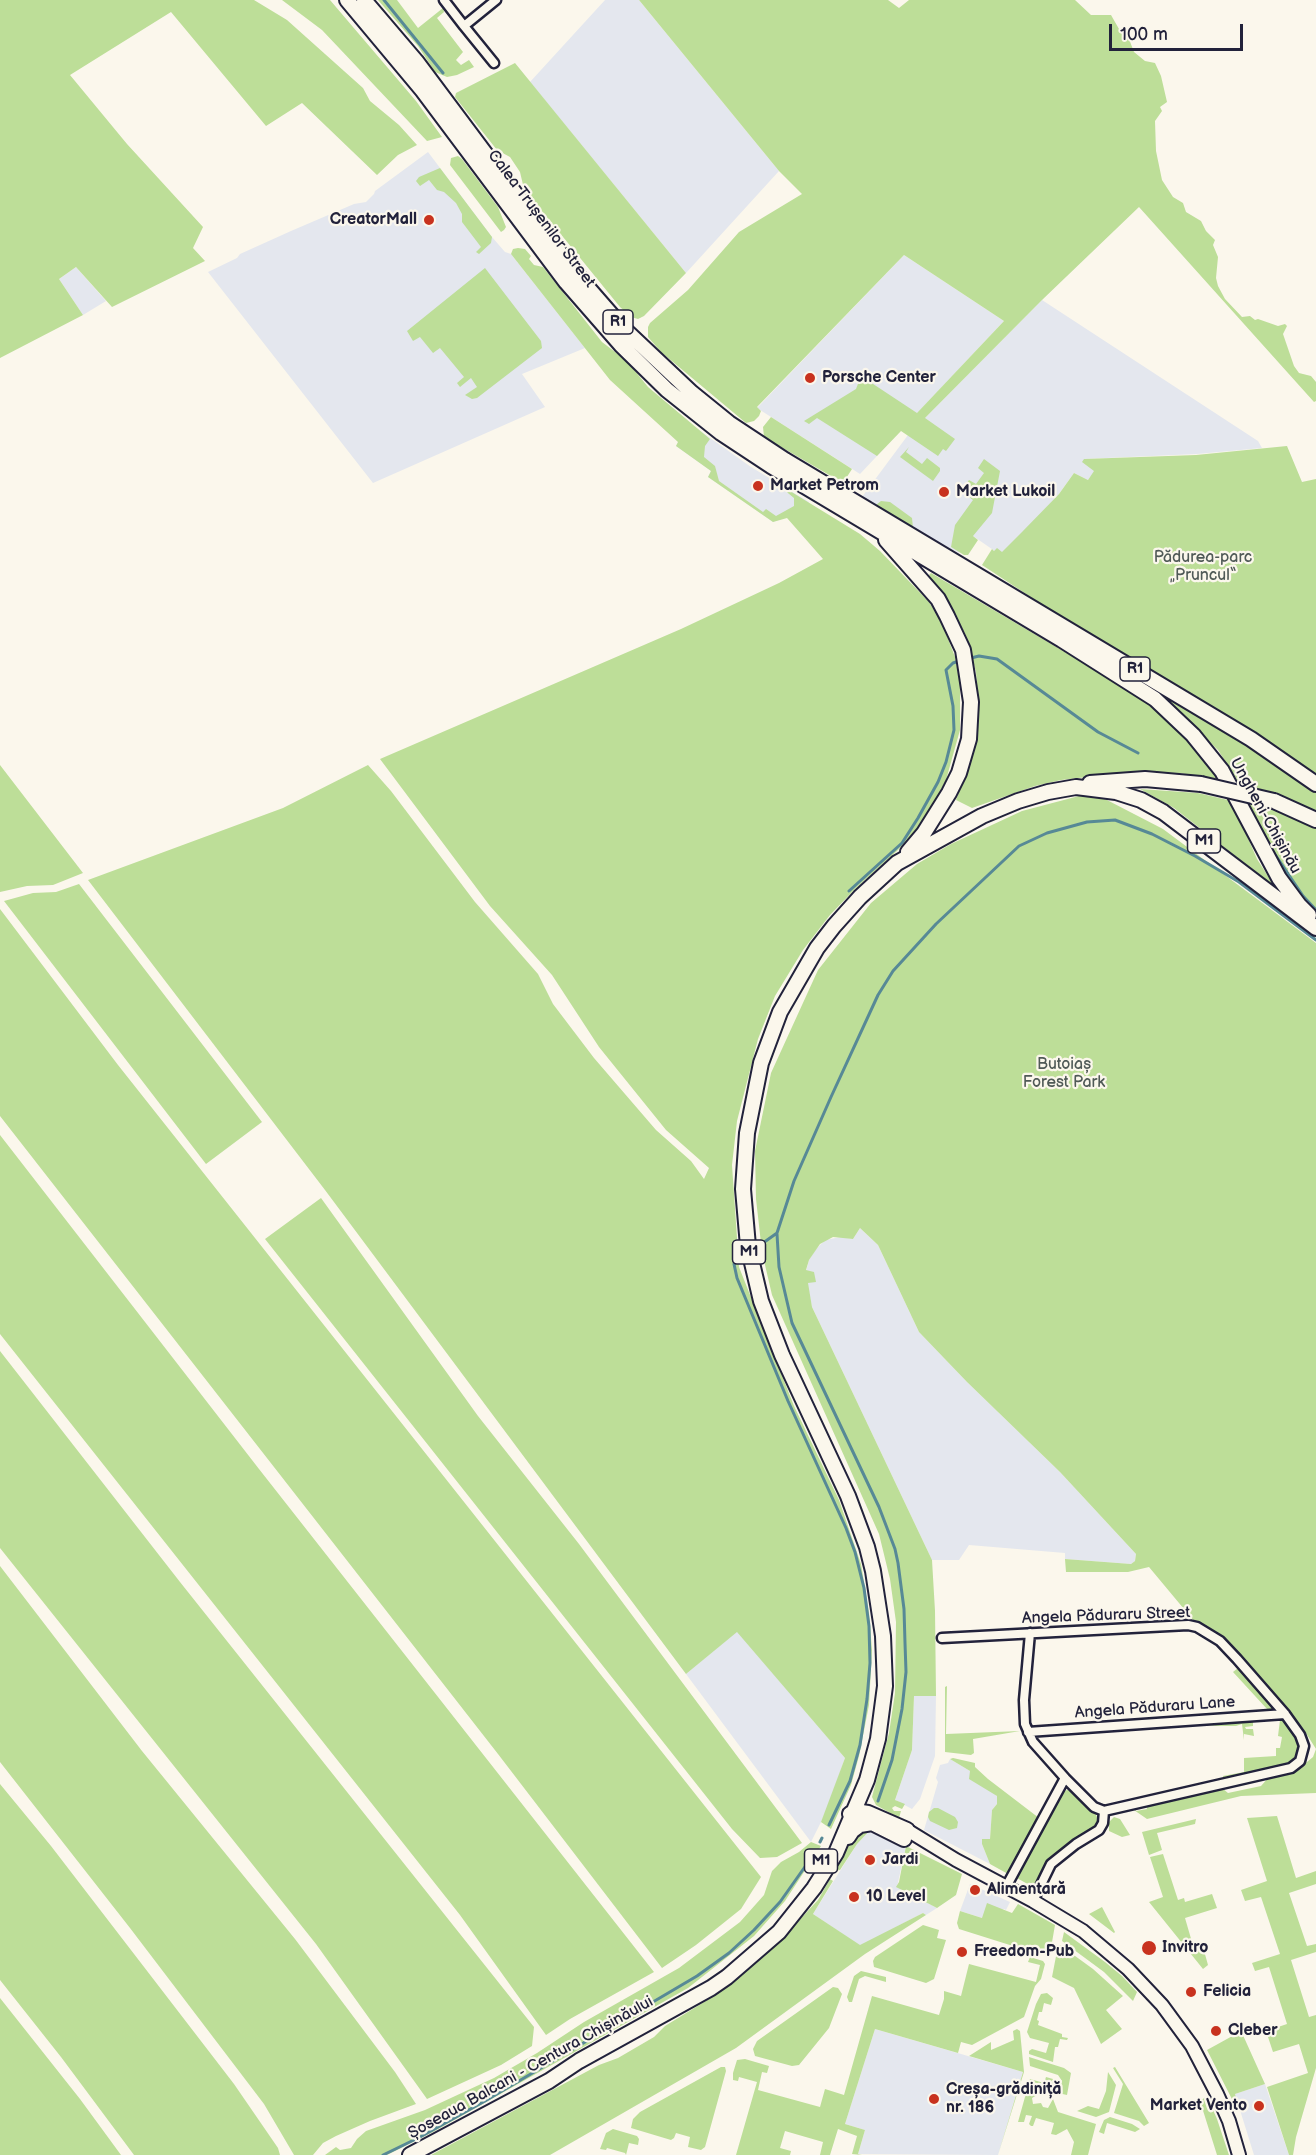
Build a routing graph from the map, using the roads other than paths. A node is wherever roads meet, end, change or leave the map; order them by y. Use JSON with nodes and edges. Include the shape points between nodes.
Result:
{"nodes":[{"id":1,"x":347,"y":0,"type":"edge"},
{"id":2,"x":364,"y":0,"type":"edge"},
{"id":3,"x":444,"y":0,"type":"edge"},
{"id":4,"x":496,"y":0,"type":"edge"},
{"id":5,"x":464,"y":26,"type":"junction"},
{"id":6,"x":494,"y":63,"type":"dead end"},
{"id":7,"x":876,"y":530,"type":"junction"},
{"id":8,"x":947,"y":565,"type":"junction"},
{"id":9,"x":1316,"y":784,"type":"edge"},
{"id":10,"x":1076,"y":787,"type":"junction"},
{"id":11,"x":1316,"y":820,"type":"edge"},
{"id":12,"x":897,"y":863,"type":"junction"},
{"id":13,"x":1316,"y":922,"type":"edge"},
{"id":14,"x":1316,"y":928,"type":"edge"},
{"id":15,"x":1030,"y":1633,"type":"junction"},
{"id":16,"x":942,"y":1638,"type":"dead end"},
{"id":17,"x":885,"y":1658,"type":"junction"},
{"id":18,"x":1285,"y":1714,"type":"junction"},
{"id":19,"x":1028,"y":1732,"type":"junction"},
{"id":20,"x":1065,"y":1778,"type":"junction"},
{"id":21,"x":857,"y":1810,"type":"junction"},
{"id":22,"x":1104,"y":1811,"type":"junction"},
{"id":23,"x":903,"y":1835,"type":"junction"},
{"id":24,"x":1006,"y":1887,"type":"junction"},
{"id":25,"x":1033,"y":1901,"type":"junction"},
{"id":26,"x":759,"y":1950,"type":"junction"},
{"id":27,"x":668,"y":2011,"type":"junction"},
{"id":28,"x":410,"y":2155,"type":"edge"},
{"id":29,"x":1239,"y":2155,"type":"edge"}],
"edges":[{"from":1,"to":7,"type":"highway","name":"Calea Trușenilor Street","number":"R1","via":[[423,91],[566,282],[621,345],[667,390],[721,433]]},
{"from":2,"to":8,"type":"highway","name":"Calea Trușenilor Street","number":"R1","via":[[416,61],[555,248],[623,328],[662,366],[747,436]]},
{"from":3,"to":5,"type":"street"},
{"from":4,"to":5,"type":"street"},
{"from":5,"to":6,"type":"street"},
{"from":7,"to":8,"type":"highway","name":"Calea Trușenilor Street","number":"R1"},
{"from":7,"to":12,"type":"highway","via":[[938,598],[963,650],[971,702],[969,739],[954,783],[924,833]]},
{"from":8,"to":9,"type":"highway","name":"Ungheni-Chișinău","number":"R1","via":[[1242,734]]},
{"from":8,"to":13,"type":"highway","name":"Ungheni-Chișinău","number":"R1","via":[[1132,684],[1173,715],[1222,771],[1279,878]]},
{"from":10,"to":11,"type":"highway","number":"M1","bridge":true,"via":[[1096,781],[1137,779],[1201,784],[1274,801]]},
{"from":10,"to":12,"type":"highway","name":"Șoseaua Balcani - Centura Chișinăului","number":"M1","via":[[1018,801],[982,816]]},
{"from":10,"to":14,"type":"highway","name":"Șoseaua Balcani - Centura Chișinăului","number":"M1","via":[[1116,792],[1163,812]]},
{"from":12,"to":17,"type":"highway","name":"Șoseaua Balcani - Centura Chișinăului","number":"M1","via":[[834,926],[780,1012],[755,1088],[743,1189],[748,1246],[761,1301],[867,1547]]},
{"from":15,"to":16,"type":"street","name":"Angela Păduraru Street"},
{"from":15,"to":18,"type":"street","name":"Angela Păduraru Street","via":[[1197,1627],[1220,1641]]},
{"from":15,"to":19,"type":"street","via":[[1024,1708]]},
{"from":17,"to":21,"type":"highway","number":"M1","via":[[872,1748],[855,1799]]},
{"from":17,"to":23,"type":"highway","number":"M1","via":[[890,1684],[887,1713],[868,1797],[871,1806]]},
{"from":17,"to":27,"type":"highway","name":"Șoseaua Balcani - Centura Chișinăului","number":"M1","via":[[860,1772],[843,1818],[816,1871],[755,1942]]},
{"from":18,"to":19,"type":"street","name":"Angela Păduraru Lane"},
{"from":18,"to":22,"type":"street","name":"Angela Păduraru Street","via":[[1304,1746],[1300,1761],[1291,1768]]},
{"from":19,"to":20,"type":"street"},
{"from":20,"to":22,"type":"street","via":[[1094,1807]]},
{"from":20,"to":24,"type":"street"},
{"from":21,"to":23,"type":"highway"},
{"from":21,"to":26,"type":"highway","name":"Șoseaua Balcani - Centura Chișinăului","number":"M1","via":[[814,1888]]},
{"from":21,"to":27,"type":"highway","number":"M1","via":[[846,1820],[818,1874],[781,1922],[735,1965]]},
{"from":22,"to":25,"type":"street","via":[[1099,1830],[1051,1864]]},
{"from":23,"to":24,"type":"main road"},
{"from":23,"to":26,"type":"highway","number":"M1","via":[[872,1823],[856,1827],[820,1887],[786,1928]]},
{"from":24,"to":25,"type":"main road"},
{"from":25,"to":29,"type":"main road","via":[[1083,1931],[1114,1956],[1177,2024],[1217,2094]]},
{"from":26,"to":27,"type":"highway","name":"Șoseaua Balcani - Centura Chișinăului","number":"M1","via":[[711,1988]]},
{"from":27,"to":28,"type":"highway","name":"Șoseaua Balcani - Centura Chișinăului","number":"M1","via":[[549,2081]]}]}
